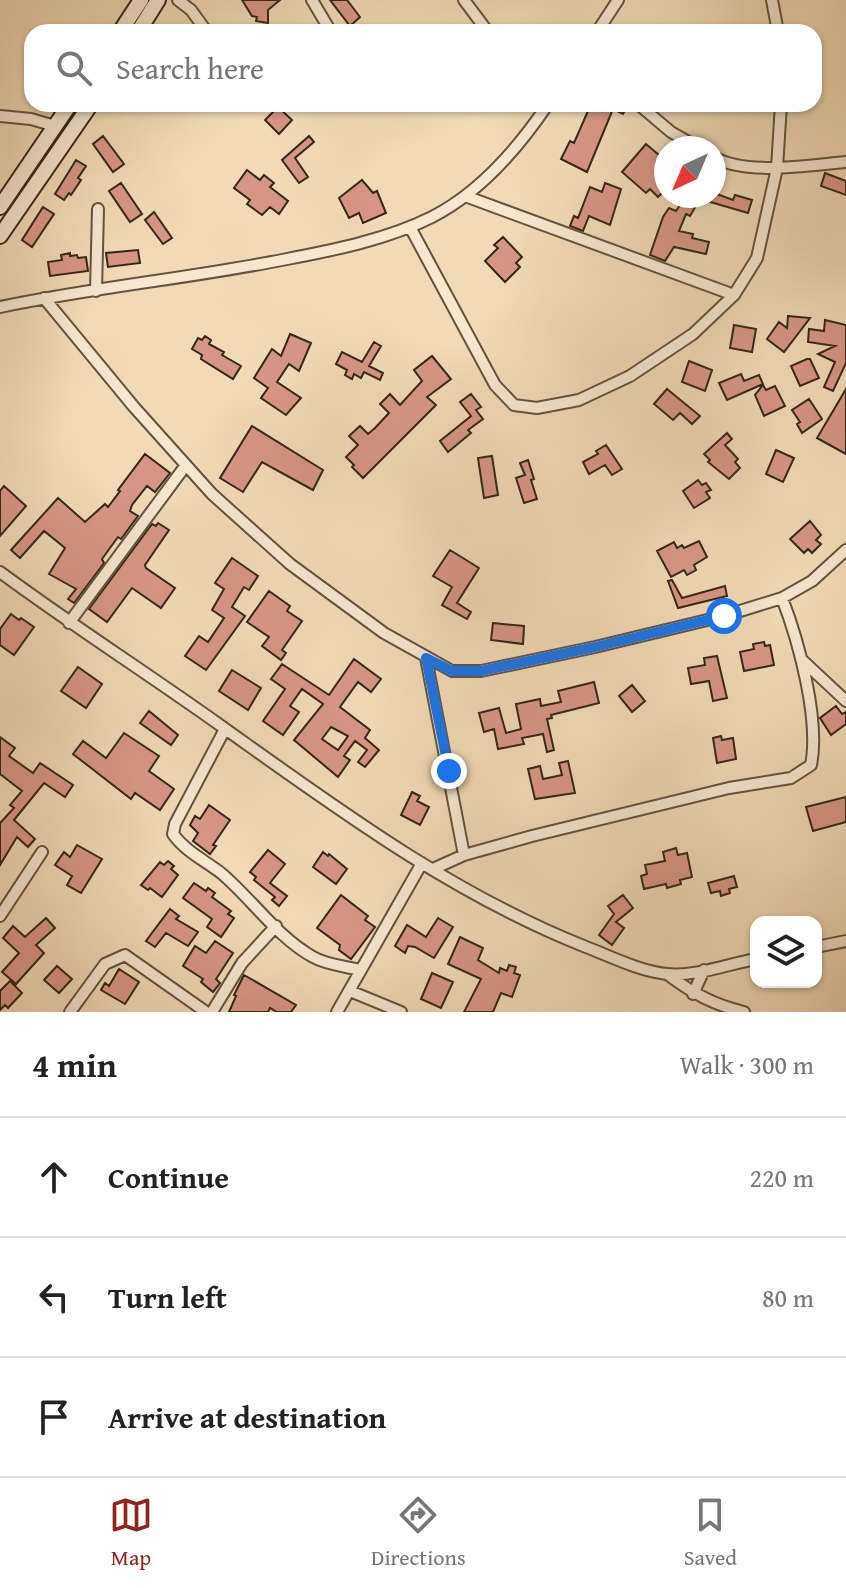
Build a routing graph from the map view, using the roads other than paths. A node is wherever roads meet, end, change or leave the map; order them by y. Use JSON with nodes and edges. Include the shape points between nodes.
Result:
{"nodes":[{"id":1,"x":141,"y":0,"type":"edge"},
{"id":2,"x":158,"y":0,"type":"edge"},
{"id":3,"x":178,"y":0,"type":"edge"},
{"id":4,"x":312,"y":0,"type":"edge"},
{"id":5,"x":464,"y":0,"type":"edge"},
{"id":6,"x":618,"y":0,"type":"edge"},
{"id":7,"x":772,"y":0,"type":"edge"},
{"id":8,"x":125,"y":24,"type":"edge"},
{"id":9,"x":143,"y":24,"type":"edge"},
{"id":10,"x":201,"y":24,"type":"edge"},
{"id":11,"x":326,"y":24,"type":"edge"},
{"id":12,"x":482,"y":24,"type":"edge"},
{"id":13,"x":602,"y":24,"type":"edge"},
{"id":14,"x":776,"y":24,"type":"edge"},
{"id":15,"x":65,"y":112,"type":"edge"},
{"id":16,"x":85,"y":112,"type":"edge"},
{"id":17,"x":541,"y":112,"type":"edge"},
{"id":18,"x":647,"y":112,"type":"edge"},
{"id":19,"x":780,"y":112,"type":"edge"},
{"id":20,"x":0,"y":116,"type":"edge"},
{"id":21,"x":55,"y":126,"type":"junction"},
{"id":22,"x":678,"y":136,"type":"edge"},
{"id":23,"x":726,"y":162,"type":"edge"},
{"id":24,"x":846,"y":162,"type":"edge"},
{"id":25,"x":777,"y":168,"type":"junction"},
{"id":26,"x":465,"y":196,"type":"junction"},
{"id":27,"x":0,"y":207,"type":"edge"},
{"id":28,"x":98,"y":209,"type":"dead end"},
{"id":29,"x":410,"y":227,"type":"junction"},
{"id":30,"x":0,"y":236,"type":"edge"},
{"id":31,"x":96,"y":291,"type":"junction"},
{"id":32,"x":734,"y":295,"type":"junction"},
{"id":33,"x":44,"y":298,"type":"junction"},
{"id":34,"x":0,"y":307,"type":"edge"},
{"id":35,"x":186,"y":465,"type":"junction"},
{"id":36,"x":846,"y":550,"type":"edge"},
{"id":37,"x":0,"y":572,"type":"edge"},
{"id":38,"x":782,"y":598,"type":"junction"},
{"id":39,"x":69,"y":623,"type":"junction"},
{"id":40,"x":426,"y":658,"type":"junction"},
{"id":41,"x":801,"y":659,"type":"junction"},
{"id":42,"x":846,"y":701,"type":"edge"},
{"id":43,"x":225,"y":729,"type":"junction"},
{"id":44,"x":42,"y":852,"type":"dead end"},
{"id":45,"x":464,"y":855,"type":"junction"},
{"id":46,"x":422,"y":863,"type":"junction"},
{"id":47,"x":433,"y":869,"type":"junction"},
{"id":48,"x":0,"y":916,"type":"edge"},
{"id":49,"x":276,"y":926,"type":"junction"},
{"id":50,"x":846,"y":941,"type":"edge"},
{"id":51,"x":822,"y":946,"type":"edge"},
{"id":52,"x":750,"y":960,"type":"edge"},
{"id":53,"x":360,"y":970,"type":"junction"},
{"id":54,"x":704,"y":970,"type":"junction"},
{"id":55,"x":667,"y":974,"type":"junction"},
{"id":56,"x":350,"y":991,"type":"junction"},
{"id":57,"x":693,"y":994,"type":"junction"},
{"id":58,"x":70,"y":1012,"type":"edge"},
{"id":59,"x":206,"y":1012,"type":"edge"},
{"id":60,"x":212,"y":1012,"type":"edge"},
{"id":61,"x":337,"y":1012,"type":"edge"},
{"id":62,"x":401,"y":1012,"type":"edge"},
{"id":63,"x":744,"y":1012,"type":"edge"}],
"edges":[{"from":1,"to":8,"type":"street"},
{"from":2,"to":9,"type":"street"},
{"from":3,"to":10,"type":"street"},
{"from":4,"to":11,"type":"street"},
{"from":5,"to":12,"type":"street"},
{"from":6,"to":13,"type":"street"},
{"from":7,"to":14,"type":"street"},
{"from":15,"to":21,"type":"street"},
{"from":16,"to":30,"type":"street"},
{"from":17,"to":26,"type":"street"},
{"from":18,"to":22,"type":"street"},
{"from":19,"to":25,"type":"street"},
{"from":20,"to":21,"type":"street"},
{"from":21,"to":27,"type":"street"},
{"from":23,"to":25,"type":"street"},
{"from":24,"to":25,"type":"street"},
{"from":25,"to":32,"type":"street","via":[[757,258]]},
{"from":26,"to":29,"type":"street"},
{"from":26,"to":32,"type":"street"},
{"from":28,"to":31,"type":"street"},
{"from":29,"to":31,"type":"street","via":[[332,250]]},
{"from":29,"to":32,"type":"street","via":[[495,385],[514,405],[537,408],[579,400],[630,376],[693,334]]},
{"from":31,"to":33,"type":"street"},
{"from":33,"to":34,"type":"street"},
{"from":33,"to":35,"type":"street"},
{"from":35,"to":39,"type":"street"},
{"from":35,"to":40,"type":"street","via":[[290,564]]},
{"from":36,"to":38,"type":"street","via":[[812,581]]},
{"from":37,"to":39,"type":"street"},
{"from":38,"to":40,"type":"street","via":[[481,671],[452,671]]},
{"from":38,"to":41,"type":"street"},
{"from":39,"to":43,"type":"street"},
{"from":40,"to":45,"type":"street"},
{"from":41,"to":42,"type":"street"},
{"from":41,"to":45,"type":"street","via":[[815,743],[811,765],[791,778],[729,788]]},
{"from":43,"to":46,"type":"street"},
{"from":43,"to":49,"type":"street","via":[[173,834]]},
{"from":44,"to":48,"type":"street"},
{"from":45,"to":47,"type":"street"},
{"from":46,"to":47,"type":"street"},
{"from":46,"to":53,"type":"street"},
{"from":47,"to":55,"type":"street","via":[[565,938]]},
{"from":49,"to":53,"type":"street","via":[[315,958]]},
{"from":49,"to":60,"type":"street","via":[[242,963]]},
{"from":50,"to":51,"type":"street"},
{"from":52,"to":54,"type":"street"},
{"from":53,"to":56,"type":"street"},
{"from":54,"to":55,"type":"street"},
{"from":54,"to":57,"type":"street"},
{"from":55,"to":57,"type":"street"},
{"from":56,"to":61,"type":"street"},
{"from":56,"to":62,"type":"street"},
{"from":57,"to":63,"type":"street"},
{"from":58,"to":59,"type":"street","via":[[105,964],[125,955]]}]}
